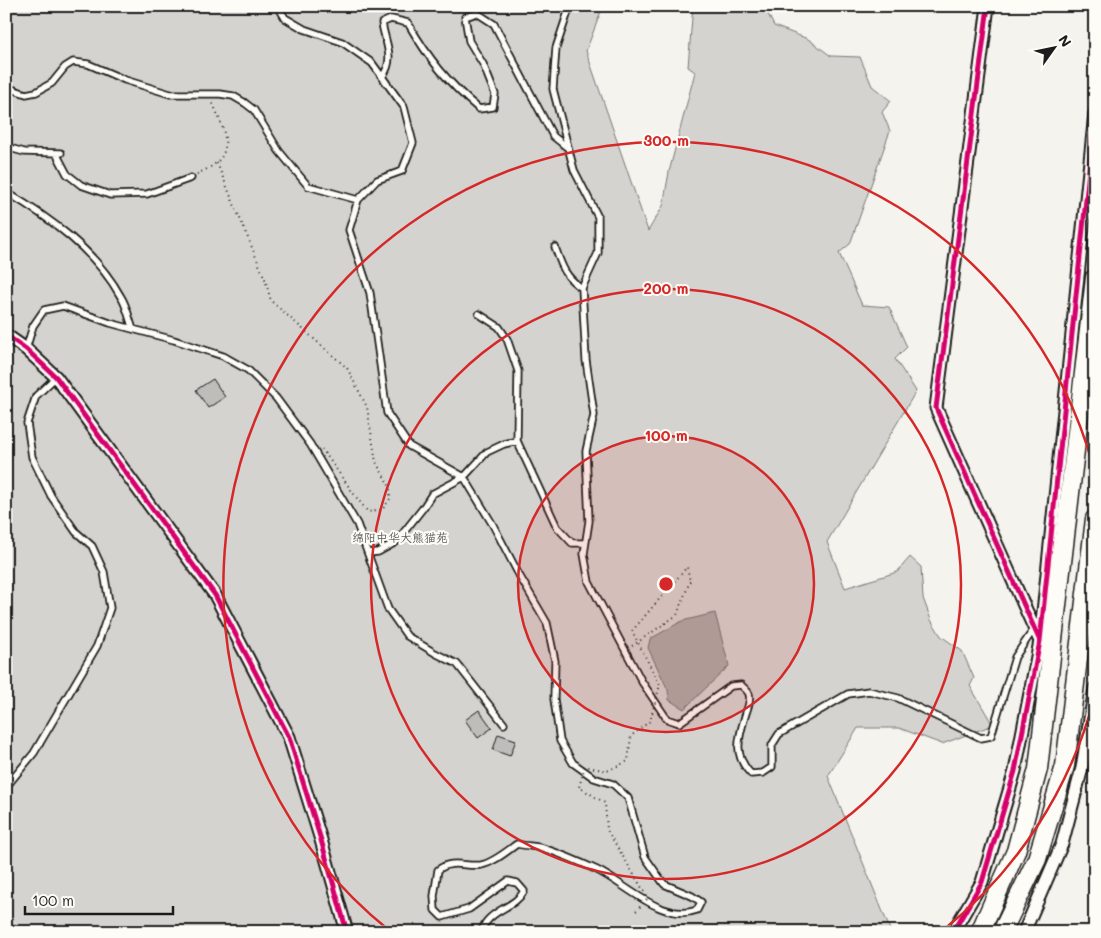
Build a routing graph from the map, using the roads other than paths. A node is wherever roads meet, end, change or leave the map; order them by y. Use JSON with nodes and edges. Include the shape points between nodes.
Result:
{"nodes":[{"id":1,"x":278,"y":6,"type":"edge"},
{"id":2,"x":472,"y":6,"type":"edge"},
{"id":3,"x":570,"y":6,"type":"edge"},
{"id":4,"x":988,"y":6,"type":"edge"},
{"id":5,"x":478,"y":13,"type":"junction"},
{"id":6,"x":382,"y":77,"type":"junction"},
{"id":7,"x":6,"y":87,"type":"edge"},
{"id":8,"x":1095,"y":113,"type":"edge"},
{"id":9,"x":6,"y":147,"type":"edge"},
{"id":10,"x":568,"y":148,"type":"junction"},
{"id":11,"x":191,"y":178,"type":"road end"},
{"id":12,"x":6,"y":192,"type":"edge"},
{"id":13,"x":358,"y":200,"type":"junction"},
{"id":14,"x":554,"y":247,"type":"dead end"},
{"id":15,"x":1095,"y":278,"type":"edge"},
{"id":16,"x":582,"y":288,"type":"junction"},
{"id":17,"x":480,"y":314,"type":"dead end"},
{"id":18,"x":133,"y":329,"type":"junction"},
{"id":19,"x":6,"y":335,"type":"edge"},
{"id":20,"x":26,"y":349,"type":"junction"},
{"id":21,"x":56,"y":377,"type":"junction"},
{"id":22,"x":517,"y":442,"type":"junction"},
{"id":23,"x":464,"y":477,"type":"junction"},
{"id":24,"x":1095,"y":519,"type":"edge"},
{"id":25,"x":586,"y":544,"type":"junction"},
{"id":26,"x":368,"y":553,"type":"junction"},
{"id":27,"x":1034,"y":629,"type":"junction"},
{"id":28,"x":1040,"y":641,"type":"junction"},
{"id":29,"x":1095,"y":688,"type":"edge"},
{"id":30,"x":504,"y":724,"type":"dead end"},
{"id":31,"x":6,"y":787,"type":"edge"},
{"id":32,"x":6,"y":926,"type":"edge"},
{"id":33,"x":17,"y":932,"type":"edge"},
{"id":34,"x":346,"y":932,"type":"edge"},
{"id":35,"x":481,"y":932,"type":"edge"},
{"id":36,"x":953,"y":932,"type":"edge"},
{"id":37,"x":980,"y":932,"type":"edge"},
{"id":38,"x":1002,"y":932,"type":"edge"},
{"id":39,"x":1024,"y":932,"type":"edge"}],
"edges":[{"from":1,"to":6,"type":"lane","via":[[285,18],[304,29],[342,42],[372,63]]},
{"from":2,"to":5,"type":"lane"},
{"from":3,"to":10,"type":"lane","via":[[556,48],[553,89]]},
{"from":4,"to":27,"type":"street","via":[[936,408]]},
{"from":5,"to":6,"type":"lane","via":[[465,17],[469,41],[495,94],[492,106],[479,109],[462,95],[433,63],[408,23],[391,19],[382,23],[389,52],[388,69]]},
{"from":5,"to":10,"type":"lane","via":[[494,24],[552,136]]},
{"from":6,"to":13,"type":"lane","via":[[404,107],[413,143],[402,171],[377,180]]},
{"from":7,"to":13,"type":"lane","via":[[26,94],[36,92],[52,83],[73,62],[88,64],[170,94],[233,96],[254,110],[279,151],[308,186]]},
{"from":8,"to":28,"type":"street"},
{"from":9,"to":11,"type":"lane","via":[[24,152],[58,153],[67,174],[81,185],[110,195],[147,194]]},
{"from":10,"to":16,"type":"lane","via":[[574,170],[598,217],[598,253]]},
{"from":12,"to":18,"type":"lane","via":[[67,233],[105,272],[122,298]]},
{"from":13,"to":23,"type":"lane","via":[[349,230],[370,293],[387,413],[409,446]]},
{"from":14,"to":16,"type":"lane","via":[[562,269]]},
{"from":15,"to":37,"type":"main road","via":[[1038,769],[1016,851]]},
{"from":16,"to":25,"type":"lane","via":[[586,360],[594,415],[586,451],[589,521]]},
{"from":17,"to":22,"type":"lane","via":[[499,327],[507,339],[518,371]]},
{"from":18,"to":20,"type":"lane","via":[[63,306],[44,310],[33,326]]},
{"from":18,"to":26,"type":"lane","via":[[222,356],[248,370],[276,398],[310,444],[357,524]]},
{"from":19,"to":20,"type":"street"},
{"from":20,"to":21,"type":"street"},
{"from":21,"to":31,"type":"lane","via":[[36,396],[26,423],[32,457],[51,496],[76,532],[92,546],[104,572],[110,608],[96,646],[34,753]]},
{"from":21,"to":34,"type":"street","via":[[215,595],[289,737]]},
{"from":22,"to":23,"type":"lane","via":[[487,452]]},
{"from":22,"to":25,"type":"lane","via":[[557,527],[572,543]]},
{"from":23,"to":26,"type":"lane","via":[[432,494],[396,542],[378,552]]},
{"from":23,"to":35,"type":"lane","via":[[547,623],[555,661],[554,699],[560,741],[574,763],[594,778],[613,784],[628,798],[645,856],[664,884],[701,902],[697,910],[688,914],[667,911],[598,871],[542,848],[516,844],[483,865],[446,864],[438,870],[434,910],[442,917],[469,908],[508,881],[517,883],[524,891],[519,899],[487,920]]},
{"from":24,"to":38,"type":"main road","via":[[1065,766],[1037,859]]},
{"from":25,"to":27,"type":"lane","via":[[584,554],[589,582],[642,682],[667,718],[679,723],[731,686],[741,685],[749,692],[738,750],[743,766],[751,774],[763,773],[772,767],[772,745],[779,734],[848,694],[869,691],[898,698],[981,738],[991,736],[1015,657]]},
{"from":26,"to":30,"type":"lane","via":[[388,609],[407,636],[457,664]]},
{"from":27,"to":28,"type":"street"},
{"from":28,"to":36,"type":"street","via":[[1015,771],[982,882]]},
{"from":29,"to":39,"type":"street","via":[[1082,768],[1062,844]]},
{"from":32,"to":33,"type":"lane"}]}
